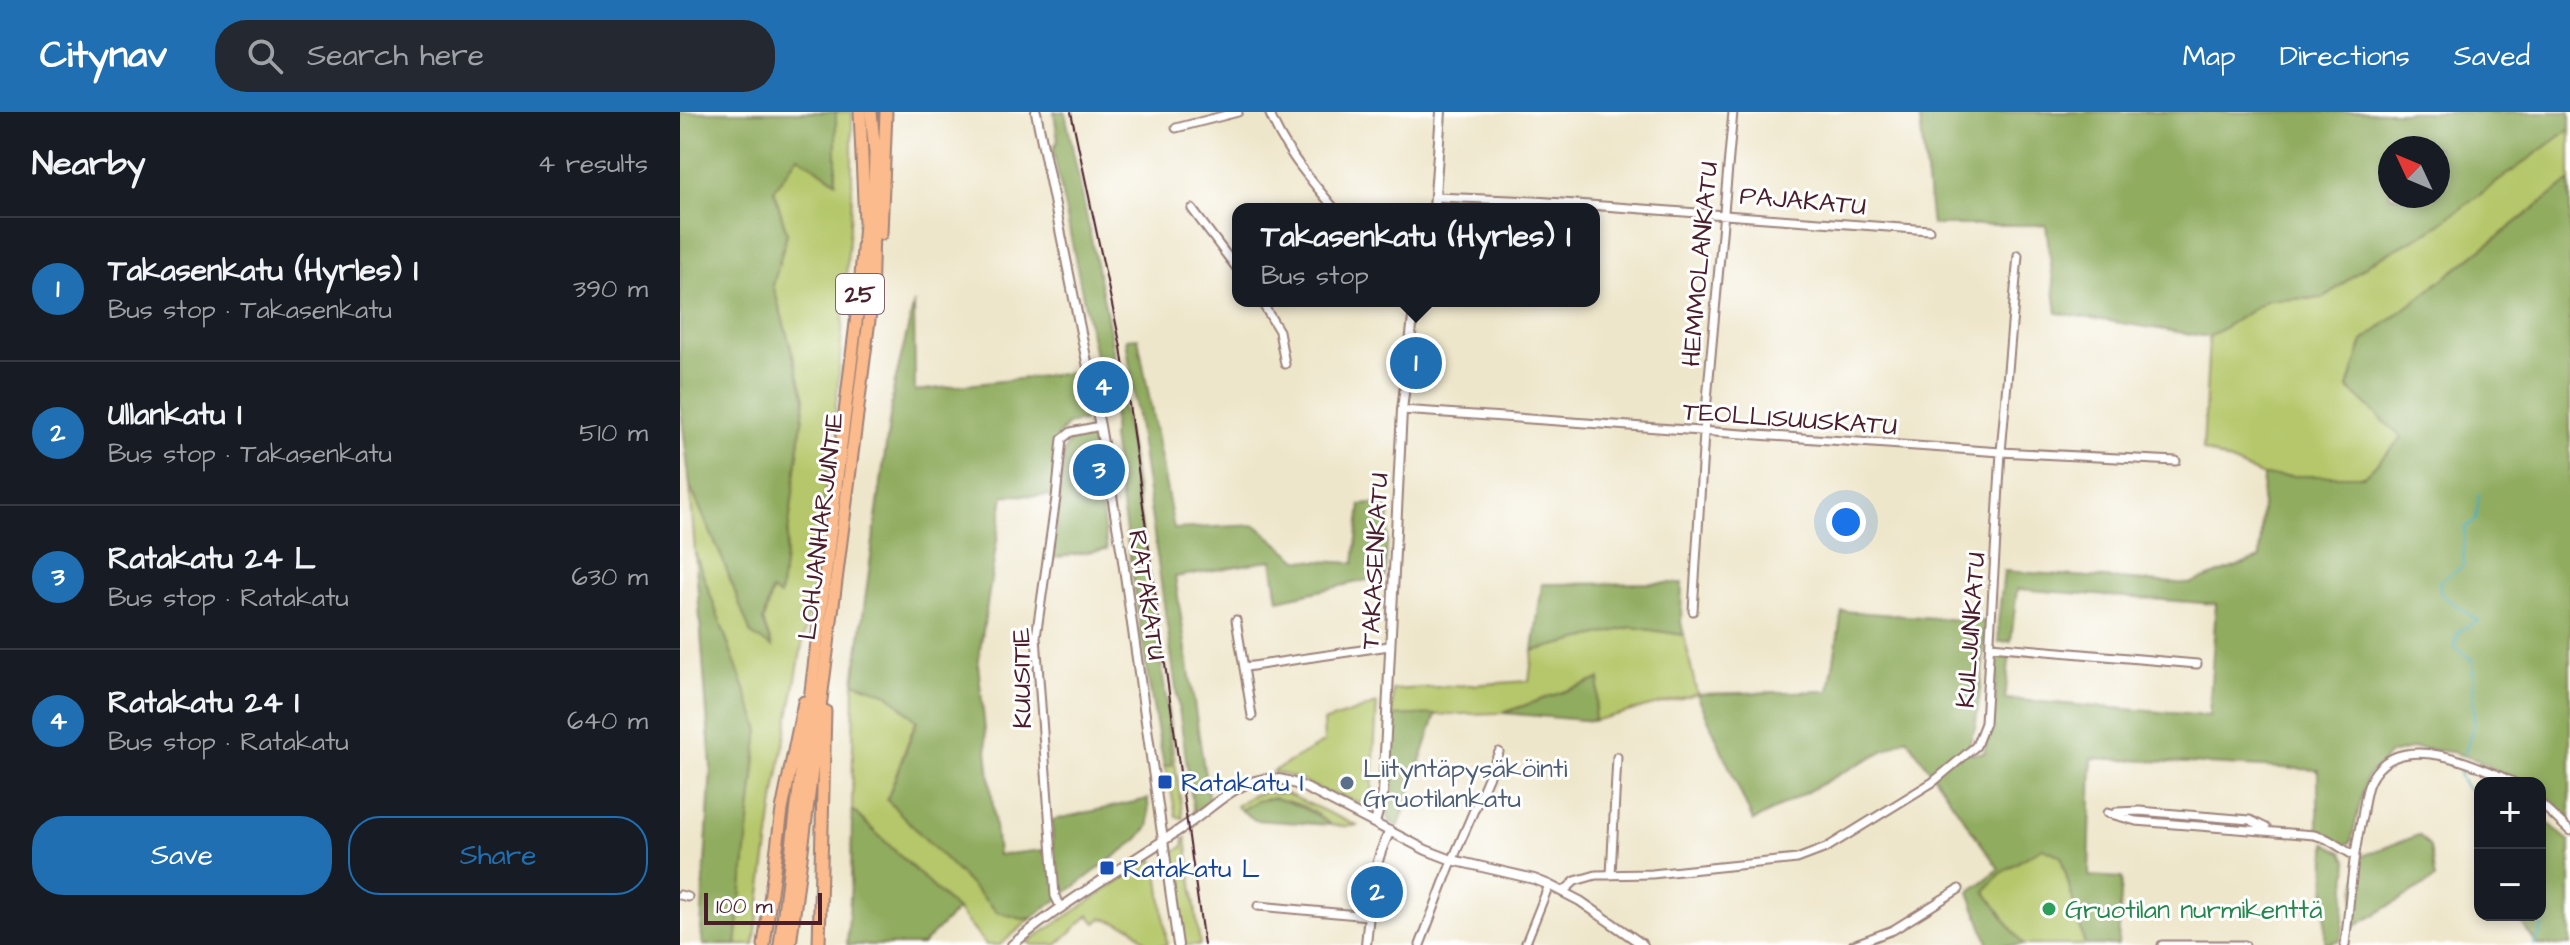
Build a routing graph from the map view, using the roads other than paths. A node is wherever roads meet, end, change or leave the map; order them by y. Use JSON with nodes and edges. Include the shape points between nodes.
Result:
{"nodes":[{"id":1,"x":860,"y":112,"type":"edge"},
{"id":2,"x":871,"y":112,"type":"edge"},
{"id":3,"x":886,"y":112,"type":"edge"},
{"id":4,"x":1036,"y":112,"type":"edge"},
{"id":5,"x":1238,"y":112,"type":"edge"},
{"id":6,"x":1269,"y":112,"type":"edge"},
{"id":7,"x":1441,"y":112,"type":"edge"},
{"id":8,"x":1733,"y":112,"type":"edge"},
{"id":9,"x":1176,"y":128,"type":"dead end"},
{"id":10,"x":1435,"y":197,"type":"junction"},
{"id":11,"x":1330,"y":203,"type":"edge"},
{"id":12,"x":1434,"y":203,"type":"edge"},
{"id":13,"x":1564,"y":203,"type":"edge"},
{"id":14,"x":1600,"y":206,"type":"edge"},
{"id":15,"x":1192,"y":209,"type":"dead end"},
{"id":16,"x":1722,"y":214,"type":"junction"},
{"id":17,"x":1929,"y":230,"type":"dead end"},
{"id":18,"x":2018,"y":255,"type":"dead end"},
{"id":19,"x":1232,"y":262,"type":"edge"},
{"id":20,"x":873,"y":270,"type":"junction"},
{"id":21,"x":1265,"y":307,"type":"edge"},
{"id":22,"x":1414,"y":307,"type":"edge"},
{"id":23,"x":1285,"y":364,"type":"dead end"},
{"id":24,"x":1402,"y":410,"type":"junction"},
{"id":25,"x":1100,"y":426,"type":"junction"},
{"id":26,"x":1704,"y":433,"type":"junction"},
{"id":27,"x":2001,"y":452,"type":"junction"},
{"id":28,"x":2176,"y":461,"type":"dead end"},
{"id":29,"x":1693,"y":611,"type":"dead end"},
{"id":30,"x":1236,"y":620,"type":"dead end"},
{"id":31,"x":1389,"y":646,"type":"junction"},
{"id":32,"x":1990,"y":646,"type":"junction"},
{"id":33,"x":821,"y":655,"type":"junction"},
{"id":34,"x":2197,"y":664,"type":"dead end"},
{"id":35,"x":1246,"y":667,"type":"junction"},
{"id":36,"x":1252,"y":716,"type":"dead end"},
{"id":37,"x":1499,"y":752,"type":"dead end"},
{"id":38,"x":1617,"y":757,"type":"dead end"},
{"id":39,"x":2501,"y":777,"type":"edge"},
{"id":40,"x":2546,"y":809,"type":"edge"},
{"id":41,"x":1375,"y":823,"type":"junction"},
{"id":42,"x":2268,"y":829,"type":"junction"},
{"id":43,"x":1390,"y":831,"type":"junction"},
{"id":44,"x":2570,"y":831,"type":"edge"},
{"id":45,"x":1163,"y":839,"type":"junction"},
{"id":46,"x":2353,"y":855,"type":"junction"},
{"id":47,"x":1452,"y":860,"type":"junction"},
{"id":48,"x":1611,"y":875,"type":"junction"},
{"id":49,"x":1549,"y":885,"type":"junction"},
{"id":50,"x":1959,"y":889,"type":"dead end"},
{"id":51,"x":1563,"y":892,"type":"junction"},
{"id":52,"x":1258,"y":906,"type":"dead end"},
{"id":53,"x":1061,"y":908,"type":"junction"},
{"id":54,"x":1369,"y":916,"type":"junction"},
{"id":55,"x":1640,"y":944,"type":"edge"},
{"id":56,"x":764,"y":945,"type":"edge"},
{"id":57,"x":780,"y":945,"type":"edge"},
{"id":58,"x":790,"y":945,"type":"edge"},
{"id":59,"x":819,"y":945,"type":"edge"},
{"id":60,"x":1012,"y":945,"type":"edge"},
{"id":61,"x":1178,"y":945,"type":"edge"},
{"id":62,"x":1366,"y":945,"type":"edge"},
{"id":63,"x":1420,"y":945,"type":"edge"},
{"id":64,"x":1525,"y":945,"type":"edge"},
{"id":65,"x":1853,"y":945,"type":"edge"},
{"id":66,"x":2162,"y":945,"type":"edge"},
{"id":67,"x":2245,"y":945,"type":"edge"},
{"id":68,"x":2345,"y":945,"type":"edge"}],
"edges":[{"from":1,"to":33,"type":"highway","name":"LOHJANHARJUNTIE","number":"25","via":[[865,223]]},
{"from":2,"to":20,"type":"highway","name":"LOHJANHARJUNTIE","number":"25"},
{"from":3,"to":20,"type":"highway","via":[[881,244]]},
{"from":4,"to":25,"type":"street","name":"RATAKATU"},
{"from":5,"to":9,"type":"street"},
{"from":6,"to":11,"type":"street","via":[[1286,147]]},
{"from":7,"to":10,"type":"street"},
{"from":8,"to":16,"type":"street","name":"HEMMOLANKATU"},
{"from":10,"to":12,"type":"street"},
{"from":10,"to":13,"type":"street","name":"PAJAKATU"},
{"from":14,"to":16,"type":"street","name":"PAJAKATU"},
{"from":15,"to":19,"type":"street"},
{"from":16,"to":17,"type":"street","name":"PAJAKATU"},
{"from":16,"to":26,"type":"street","name":"HEMMOLANKATU"},
{"from":18,"to":27,"type":"street","name":"KULJUNKATU"},
{"from":20,"to":33,"type":"highway","name":"LOHJANHARJUNTIE","number":"25"},
{"from":21,"to":23,"type":"street","via":[[1279,331]]},
{"from":22,"to":24,"type":"street","name":"TAKASENKATU"},
{"from":24,"to":26,"type":"street","name":"TEOLLISUUSKATU"},
{"from":24,"to":31,"type":"street","name":"TAKASENKATU"},
{"from":25,"to":45,"type":"street","name":"RATAKATU"},
{"from":25,"to":53,"type":"street","name":"KUUSITIE","via":[[1062,439],[1036,637],[1055,896]]},
{"from":26,"to":27,"type":"street","name":"TEOLLISUUSKATU"},
{"from":26,"to":29,"type":"street","name":"HEMMOLANKATU"},
{"from":27,"to":28,"type":"street","name":"TEOLLISUUSKATU"},
{"from":27,"to":32,"type":"street","name":"KULJUNKATU"},
{"from":30,"to":35,"type":"street"},
{"from":31,"to":35,"type":"street"},
{"from":31,"to":41,"type":"street","name":"TAKASENKATU","via":[[1383,794]]},
{"from":32,"to":34,"type":"street"},
{"from":32,"to":48,"type":"street","name":"KULJUNKATU","via":[[1985,723],[1976,746],[1933,782],[1826,848],[1775,862]]},
{"from":33,"to":56,"type":"highway","via":[[794,740]]},
{"from":33,"to":57,"type":"highway","name":"LOHJANHARJUNTIE","number":"25"},
{"from":33,"to":58,"type":"highway","name":"LOHJANHARJUNTIE","number":"25"},
{"from":33,"to":59,"type":"highway"},
{"from":35,"to":36,"type":"street"},
{"from":37,"to":47,"type":"street"},
{"from":38,"to":48,"type":"street"},
{"from":39,"to":46,"type":"street","via":[[2458,758],[2420,752],[2394,759],[2370,781]]},
{"from":40,"to":44,"type":"street"},
{"from":41,"to":43,"type":"street"},
{"from":41,"to":45,"type":"street","via":[[1287,780],[1264,779],[1231,793]]},
{"from":42,"to":42,"type":"street","via":[[2250,820],[2107,813],[2136,821],[2247,832]]},
{"from":42,"to":46,"type":"street","via":[[2314,835]]},
{"from":43,"to":47,"type":"street"},
{"from":43,"to":54,"type":"street","via":[[1379,854]]},
{"from":45,"to":53,"type":"street"},
{"from":45,"to":61,"type":"street","name":"RATAKATU"},
{"from":46,"to":68,"type":"street"},
{"from":47,"to":49,"type":"street"},
{"from":47,"to":63,"type":"street"},
{"from":48,"to":51,"type":"street","name":"KULJUNKATU","via":[[1584,877]]},
{"from":49,"to":51,"type":"street"},
{"from":49,"to":64,"type":"street"},
{"from":50,"to":65,"type":"street","via":[[1893,930]]},
{"from":51,"to":55,"type":"street"},
{"from":52,"to":54,"type":"street"},
{"from":53,"to":60,"type":"street"},
{"from":54,"to":62,"type":"street"},
{"from":66,"to":67,"type":"street"}]}
